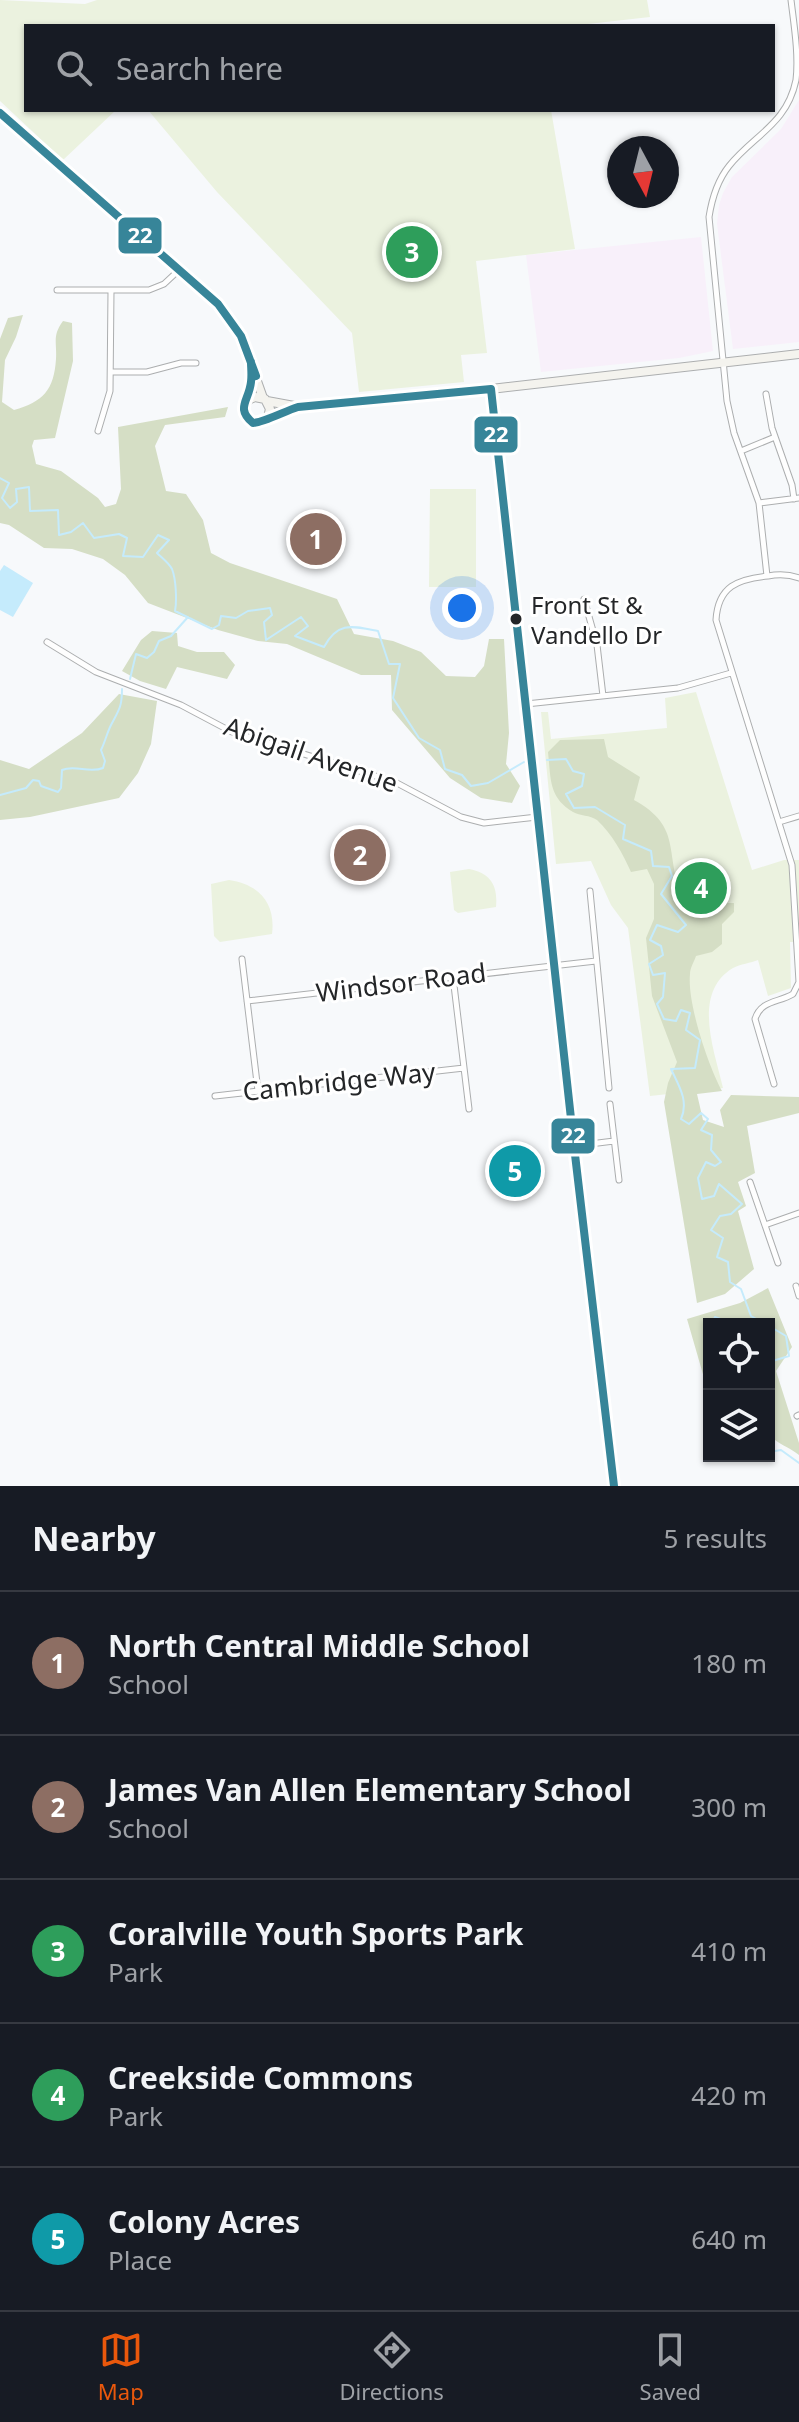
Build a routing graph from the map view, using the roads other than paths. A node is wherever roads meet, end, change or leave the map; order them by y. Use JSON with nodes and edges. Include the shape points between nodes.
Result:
{"nodes":[{"id":1,"x":791,"y":0,"type":"edge"},
{"id":2,"x":0,"y":113,"type":"edge"},
{"id":3,"x":179,"y":270,"type":"junction"},
{"id":4,"x":57,"y":290,"type":"dead end"},
{"id":5,"x":111,"y":291,"type":"junction"},
{"id":6,"x":799,"y":354,"type":"edge"},
{"id":7,"x":251,"y":362,"type":"junction"},
{"id":8,"x":724,"y":362,"type":"junction"},
{"id":9,"x":196,"y":363,"type":"dead end"},
{"id":10,"x":111,"y":372,"type":"junction"},
{"id":11,"x":491,"y":389,"type":"junction"},
{"id":12,"x":766,"y":394,"type":"dead end"},
{"id":13,"x":248,"y":400,"type":"junction"},
{"id":14,"x":265,"y":400,"type":"junction"},
{"id":15,"x":298,"y":407,"type":"junction"},
{"id":16,"x":268,"y":417,"type":"junction"},
{"id":17,"x":98,"y":431,"type":"dead end"},
{"id":18,"x":775,"y":437,"type":"junction"},
{"id":19,"x":741,"y":451,"type":"junction"},
{"id":20,"x":796,"y":498,"type":"edge"},
{"id":21,"x":759,"y":503,"type":"junction"},
{"id":22,"x":767,"y":576,"type":"junction"},
{"id":23,"x":799,"y":578,"type":"edge"},
{"id":24,"x":584,"y":599,"type":"dead end"},
{"id":25,"x":47,"y":642,"type":"dead end"},
{"id":26,"x":731,"y":673,"type":"junction"},
{"id":27,"x":603,"y":696,"type":"junction"},
{"id":28,"x":526,"y":704,"type":"junction"},
{"id":29,"x":799,"y":816,"type":"edge"},
{"id":30,"x":537,"y":817,"type":"junction"},
{"id":31,"x":779,"y":822,"type":"junction"},
{"id":32,"x":590,"y":891,"type":"dead end"},
{"id":33,"x":242,"y":959,"type":"dead end"},
{"id":34,"x":596,"y":961,"type":"junction"},
{"id":35,"x":555,"y":966,"type":"junction"},
{"id":36,"x":453,"y":977,"type":"junction"},
{"id":37,"x":247,"y":1001,"type":"junction"},
{"id":38,"x":464,"y":1068,"type":"junction"},
{"id":39,"x":774,"y":1084,"type":"dead end"},
{"id":40,"x":609,"y":1088,"type":"dead end"},
{"id":41,"x":258,"y":1091,"type":"junction"},
{"id":42,"x":215,"y":1096,"type":"dead end"},
{"id":43,"x":610,"y":1104,"type":"dead end"},
{"id":44,"x":469,"y":1109,"type":"dead end"},
{"id":45,"x":614,"y":1141,"type":"junction"},
{"id":46,"x":574,"y":1146,"type":"junction"},
{"id":47,"x":619,"y":1180,"type":"dead end"},
{"id":48,"x":750,"y":1182,"type":"dead end"},
{"id":49,"x":799,"y":1213,"type":"edge"},
{"id":50,"x":765,"y":1225,"type":"junction"},
{"id":51,"x":778,"y":1263,"type":"dead end"},
{"id":52,"x":796,"y":1286,"type":"dead end"},
{"id":53,"x":799,"y":1296,"type":"edge"},
{"id":54,"x":614,"y":1486,"type":"edge"}],
"edges":[{"from":1,"to":8,"type":"street","via":[[797,69],[789,99],[771,127],[725,171],[711,205],[709,231]]},
{"from":2,"to":3,"type":"street"},
{"from":3,"to":5,"type":"street","via":[[158,288]]},
{"from":3,"to":7,"type":"street","via":[[227,315]]},
{"from":4,"to":5,"type":"street"},
{"from":5,"to":10,"type":"street"},
{"from":6,"to":8,"type":"street"},
{"from":7,"to":13,"type":"street"},
{"from":7,"to":14,"type":"street"},
{"from":8,"to":11,"type":"street"},
{"from":8,"to":19,"type":"street","via":[[727,401]]},
{"from":9,"to":10,"type":"street"},
{"from":10,"to":17,"type":"street"},
{"from":11,"to":15,"type":"street"},
{"from":11,"to":28,"type":"street"},
{"from":12,"to":18,"type":"street"},
{"from":13,"to":14,"type":"street"},
{"from":13,"to":16,"type":"street","via":[[243,409],[250,421]]},
{"from":14,"to":15,"type":"street"},
{"from":14,"to":16,"type":"street"},
{"from":15,"to":16,"type":"street"},
{"from":18,"to":19,"type":"street"},
{"from":18,"to":20,"type":"street"},
{"from":19,"to":21,"type":"street"},
{"from":20,"to":21,"type":"street"},
{"from":21,"to":22,"type":"street"},
{"from":22,"to":23,"type":"street"},
{"from":22,"to":26,"type":"street","via":[[736,583],[718,605],[717,628]]},
{"from":24,"to":27,"type":"street"},
{"from":25,"to":30,"type":"street","name":"Abigail Avenue","via":[[96,672],[181,705],[232,732],[395,782],[461,817],[484,823]]},
{"from":26,"to":27,"type":"street","via":[[678,688]]},
{"from":26,"to":31,"type":"street"},
{"from":27,"to":28,"type":"street"},
{"from":28,"to":30,"type":"street"},
{"from":29,"to":31,"type":"street"},
{"from":30,"to":35,"type":"street"},
{"from":31,"to":39,"type":"street","via":[[793,871],[799,982],[793,994],[765,1004],[755,1019]]},
{"from":32,"to":34,"type":"street"},
{"from":33,"to":37,"type":"street"},
{"from":34,"to":35,"type":"street","name":"Windsor Road"},
{"from":34,"to":40,"type":"street"},
{"from":35,"to":36,"type":"street","name":"Windsor Road"},
{"from":35,"to":46,"type":"street"},
{"from":36,"to":37,"type":"street","name":"Windsor Road"},
{"from":36,"to":38,"type":"street"},
{"from":37,"to":41,"type":"street"},
{"from":38,"to":41,"type":"street","name":"Cambridge Way"},
{"from":38,"to":44,"type":"street"},
{"from":41,"to":42,"type":"street","name":"Cambridge Way"},
{"from":43,"to":45,"type":"street"},
{"from":45,"to":46,"type":"street"},
{"from":45,"to":47,"type":"street"},
{"from":46,"to":54,"type":"street"},
{"from":48,"to":50,"type":"street"},
{"from":49,"to":50,"type":"street"},
{"from":50,"to":51,"type":"street"},
{"from":52,"to":53,"type":"street"}]}
